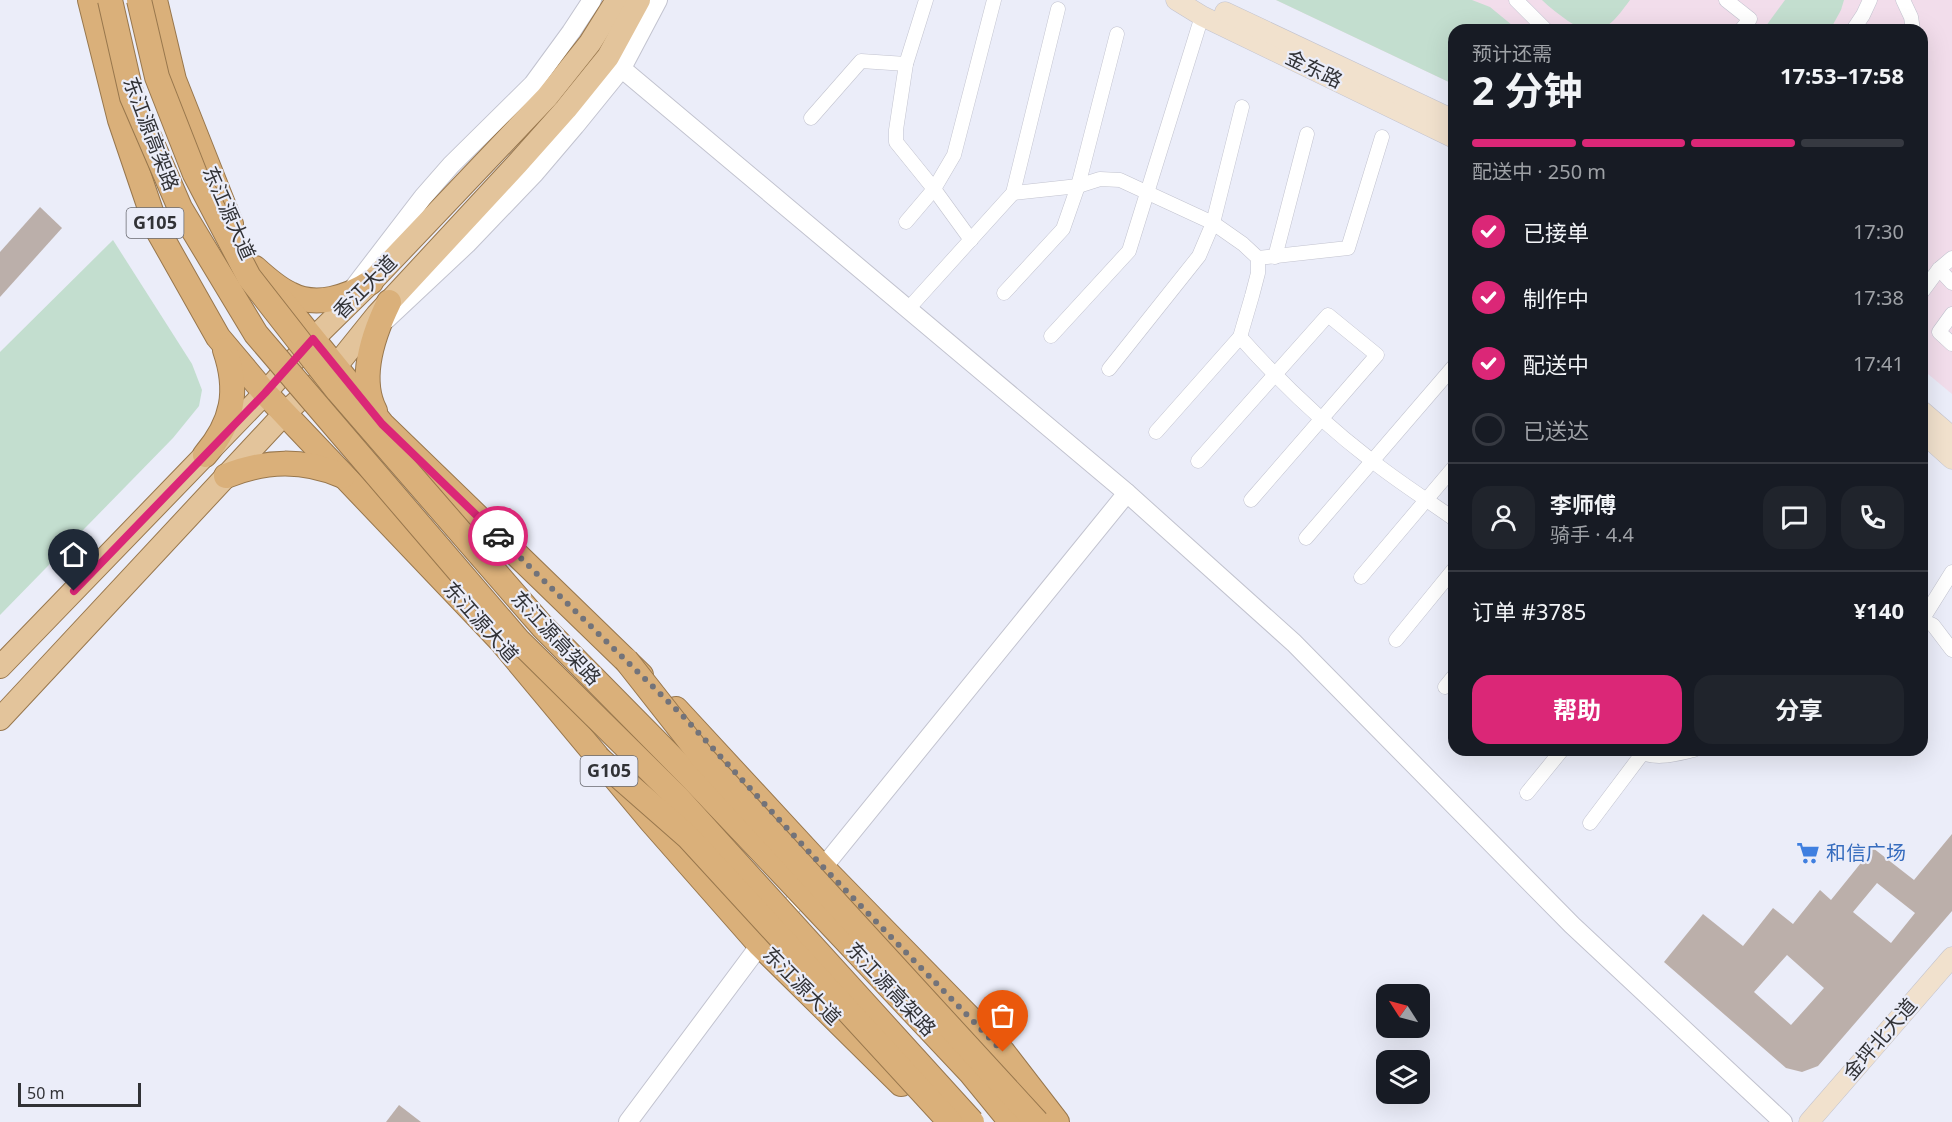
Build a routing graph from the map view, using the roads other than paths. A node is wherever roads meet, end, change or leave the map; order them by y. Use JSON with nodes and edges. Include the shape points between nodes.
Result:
{"nodes":[{"id":1,"x":90,"y":0,"type":"edge"},
{"id":2,"x":110,"y":0,"type":"edge"},
{"id":3,"x":139,"y":0,"type":"edge"},
{"id":4,"x":155,"y":0,"type":"edge"},
{"id":5,"x":591,"y":0,"type":"edge"},
{"id":6,"x":617,"y":0,"type":"edge"},
{"id":7,"x":639,"y":0,"type":"edge"},
{"id":8,"x":658,"y":0,"type":"edge"},
{"id":9,"x":926,"y":0,"type":"edge"},
{"id":10,"x":994,"y":0,"type":"edge"},
{"id":11,"x":1176,"y":0,"type":"edge"},
{"id":12,"x":1516,"y":0,"type":"edge"},
{"id":13,"x":1726,"y":0,"type":"edge"},
{"id":14,"x":1870,"y":0,"type":"edge"},
{"id":15,"x":1903,"y":0,"type":"edge"},
{"id":16,"x":1201,"y":8,"type":"edge"},
{"id":17,"x":1058,"y":9,"type":"dead end"},
{"id":18,"x":1540,"y":24,"type":"edge"},
{"id":19,"x":1746,"y":24,"type":"edge"},
{"id":20,"x":1857,"y":24,"type":"edge"},
{"id":21,"x":1912,"y":24,"type":"edge"},
{"id":22,"x":1117,"y":34,"type":"dead end"},
{"id":23,"x":615,"y":62,"type":"junction"},
{"id":24,"x":906,"y":64,"type":"junction"},
{"id":25,"x":1242,"y":107,"type":"dead end"},
{"id":26,"x":1448,"y":117,"type":"edge"},
{"id":27,"x":811,"y":118,"type":"dead end"},
{"id":28,"x":1307,"y":134,"type":"dead end"},
{"id":29,"x":1448,"y":135,"type":"edge"},
{"id":30,"x":1382,"y":136,"type":"dead end"},
{"id":31,"x":1078,"y":186,"type":"junction"},
{"id":32,"x":934,"y":189,"type":"junction"},
{"id":33,"x":1147,"y":191,"type":"junction"},
{"id":34,"x":1013,"y":193,"type":"junction"},
{"id":35,"x":906,"y":222,"type":"dead end"},
{"id":36,"x":1213,"y":223,"type":"junction"},
{"id":37,"x":971,"y":240,"type":"junction"},
{"id":38,"x":1275,"y":257,"type":"junction"},
{"id":39,"x":1258,"y":258,"type":"junction"},
{"id":40,"x":1952,"y":258,"type":"edge"},
{"id":41,"x":255,"y":268,"type":"junction"},
{"id":42,"x":1939,"y":269,"type":"junction"},
{"id":43,"x":371,"y":282,"type":"junction"},
{"id":44,"x":1952,"y":283,"type":"edge"},
{"id":45,"x":1928,"y":284,"type":"edge"},
{"id":46,"x":1004,"y":293,"type":"dead end"},
{"id":47,"x":349,"y":294,"type":"junction"},
{"id":48,"x":389,"y":302,"type":"junction"},
{"id":49,"x":909,"y":308,"type":"junction"},
{"id":50,"x":1952,"y":314,"type":"edge"},
{"id":51,"x":378,"y":327,"type":"junction"},
{"id":52,"x":1051,"y":336,"type":"dead end"},
{"id":53,"x":218,"y":337,"type":"junction"},
{"id":54,"x":1239,"y":337,"type":"junction"},
{"id":55,"x":313,"y":339,"type":"junction"},
{"id":56,"x":1952,"y":344,"type":"edge"},
{"id":57,"x":336,"y":366,"type":"junction"},
{"id":58,"x":1109,"y":369,"type":"dead end"},
{"id":59,"x":1448,"y":373,"type":"edge"},
{"id":60,"x":1274,"y":375,"type":"junction"},
{"id":61,"x":265,"y":393,"type":"junction"},
{"id":62,"x":285,"y":413,"type":"junction"},
{"id":63,"x":1928,"y":416,"type":"edge"},
{"id":64,"x":1321,"y":420,"type":"junction"},
{"id":65,"x":382,"y":424,"type":"junction"},
{"id":66,"x":1156,"y":432,"type":"dead end"},
{"id":67,"x":1928,"y":437,"type":"edge"},
{"id":68,"x":1952,"y":437,"type":"edge"},
{"id":69,"x":205,"y":455,"type":"junction"},
{"id":70,"x":1952,"y":459,"type":"edge"},
{"id":71,"x":1198,"y":461,"type":"dead end"},
{"id":72,"x":1372,"y":462,"type":"junction"},
{"id":73,"x":1448,"y":474,"type":"edge"},
{"id":74,"x":226,"y":476,"type":"junction"},
{"id":75,"x":345,"y":477,"type":"junction"},
{"id":76,"x":1127,"y":494,"type":"junction"},
{"id":77,"x":1427,"y":499,"type":"junction"},
{"id":78,"x":1251,"y":500,"type":"dead end"},
{"id":79,"x":1448,"y":515,"type":"edge"},
{"id":80,"x":1306,"y":538,"type":"dead end"},
{"id":81,"x":1952,"y":572,"type":"edge"},
{"id":82,"x":1448,"y":576,"type":"edge"},
{"id":83,"x":1361,"y":577,"type":"dead end"},
{"id":84,"x":1928,"y":610,"type":"edge"},
{"id":85,"x":1928,"y":623,"type":"edge"},
{"id":86,"x":1396,"y":640,"type":"dead end"},
{"id":87,"x":1952,"y":650,"type":"edge"},
{"id":88,"x":626,"y":660,"type":"junction"},
{"id":89,"x":0,"y":667,"type":"edge"},
{"id":90,"x":0,"y":719,"type":"edge"},
{"id":91,"x":1557,"y":756,"type":"edge"},
{"id":92,"x":1638,"y":756,"type":"edge"},
{"id":93,"x":598,"y":758,"type":"junction"},
{"id":94,"x":1527,"y":793,"type":"dead end"},
{"id":95,"x":1590,"y":823,"type":"dead end"},
{"id":96,"x":824,"y":868,"type":"junction"},
{"id":97,"x":760,"y":945,"type":"junction"},
{"id":98,"x":1952,"y":957,"type":"edge"},
{"id":99,"x":628,"y":1122,"type":"edge"},
{"id":100,"x":938,"y":1122,"type":"edge"},
{"id":101,"x":950,"y":1122,"type":"edge"},
{"id":102,"x":972,"y":1122,"type":"edge"},
{"id":103,"x":1011,"y":1122,"type":"edge"},
{"id":104,"x":1037,"y":1122,"type":"edge"},
{"id":105,"x":1057,"y":1122,"type":"edge"},
{"id":106,"x":1783,"y":1122,"type":"edge"},
{"id":107,"x":1809,"y":1122,"type":"edge"}],
"edges":[{"from":1,"to":53,"type":"highway","name":"东江源大道","number":"G105","via":[[120,120],[157,230]]},
{"from":2,"to":102,"type":"highway","name":"东江源高架路","bridge":true,"via":[[132,97],[171,188],[256,334],[518,640],[678,798]]},
{"from":3,"to":103,"type":"highway","name":"东江源高架路","bridge":true,"via":[[157,77],[186,152],[249,277],[338,391],[542,626],[804,896],[970,1072]]},
{"from":4,"to":41,"type":"highway","name":"东江源大道","via":[[174,80],[231,225]]},
{"from":5,"to":47,"type":"street","via":[[533,84],[451,165]]},
{"from":6,"to":43,"type":"main road","name":"香江大道","via":[[590,43],[547,97]]},
{"from":7,"to":23,"type":"main road"},
{"from":8,"to":23,"type":"street"},
{"from":9,"to":24,"type":"street"},
{"from":10,"to":32,"type":"street","via":[[954,155]]},
{"from":11,"to":16,"type":"main road","name":"金东路"},
{"from":12,"to":18,"type":"street"},
{"from":13,"to":19,"type":"street","via":[[1750,19]]},
{"from":14,"to":20,"type":"street"},
{"from":15,"to":21,"type":"street"},
{"from":16,"to":26,"type":"main road","name":"金东路"},
{"from":16,"to":29,"type":"main road","name":"金东路"},
{"from":16,"to":33,"type":"street"},
{"from":17,"to":34,"type":"street"},
{"from":22,"to":31,"type":"street"},
{"from":23,"to":48,"type":"main road","via":[[566,109]]},
{"from":23,"to":49,"type":"street"},
{"from":23,"to":51,"type":"street","via":[[527,181]]},
{"from":24,"to":27,"type":"street","via":[[861,61]]},
{"from":24,"to":32,"type":"street","via":[[896,142]]},
{"from":25,"to":36,"type":"street"},
{"from":28,"to":38,"type":"street"},
{"from":30,"to":38,"type":"street","via":[[1348,248]]},
{"from":31,"to":33,"type":"street","via":[[1100,179],[1120,180]]},
{"from":31,"to":34,"type":"street"},
{"from":31,"to":46,"type":"street","via":[[1063,229]]},
{"from":32,"to":35,"type":"street"},
{"from":32,"to":37,"type":"street"},
{"from":33,"to":36,"type":"street"},
{"from":33,"to":52,"type":"street","via":[[1129,251]]},
{"from":34,"to":37,"type":"street"},
{"from":36,"to":39,"type":"street"},
{"from":36,"to":58,"type":"street","via":[[1199,256]]},
{"from":37,"to":49,"type":"street"},
{"from":38,"to":39,"type":"street"},
{"from":39,"to":54,"type":"street","via":[[1258,273]]},
{"from":40,"to":42,"type":"street"},
{"from":41,"to":47,"type":"highway","via":[[297,298],[323,300]]},
{"from":41,"to":55,"type":"highway","name":"东江源大道"},
{"from":42,"to":44,"type":"street"},
{"from":42,"to":45,"type":"street"},
{"from":43,"to":47,"type":"highway"},
{"from":43,"to":55,"type":"main road","name":"香江大道"},
{"from":47,"to":55,"type":"street"},
{"from":48,"to":51,"type":"highway"},
{"from":48,"to":57,"type":"main road"},
{"from":49,"to":76,"type":"street"},
{"from":50,"to":56,"type":"street","via":[[1939,332]]},
{"from":51,"to":57,"type":"street"},
{"from":51,"to":65,"type":"highway","via":[[369,381],[370,398]]},
{"from":53,"to":61,"type":"highway","name":"东江源大道","number":"G105"},
{"from":53,"to":69,"type":"highway","via":[[230,364],[233,392],[222,433]]},
{"from":54,"to":60,"type":"street"},
{"from":54,"to":66,"type":"street"},
{"from":55,"to":57,"type":"highway","name":"东江源大道"},
{"from":55,"to":61,"type":"main road","name":"香江大道"},
{"from":57,"to":62,"type":"main road"},
{"from":57,"to":65,"type":"highway","name":"东江源大道"},
{"from":59,"to":72,"type":"street"},
{"from":60,"to":64,"type":"street"},
{"from":60,"to":64,"type":"street","via":[[1328,315],[1377,355]]},
{"from":60,"to":71,"type":"street"},
{"from":61,"to":62,"type":"highway","name":"东江源大道","number":"G105"},
{"from":61,"to":69,"type":"main road","name":"香江大道"},
{"from":62,"to":74,"type":"main road"},
{"from":62,"to":75,"type":"highway","name":"东江源大道","number":"G105"},
{"from":63,"to":68,"type":"main road"},
{"from":64,"to":72,"type":"street"},
{"from":64,"to":78,"type":"street"},
{"from":65,"to":88,"type":"highway","name":"东江源大道"},
{"from":67,"to":70,"type":"main road"},
{"from":69,"to":89,"type":"main road","name":"香江大道"},
{"from":72,"to":77,"type":"street"},
{"from":72,"to":80,"type":"street"},
{"from":73,"to":77,"type":"street"},
{"from":74,"to":75,"type":"highway","via":[[255,466],[285,463],[316,467]]},
{"from":74,"to":90,"type":"main road"},
{"from":75,"to":93,"type":"highway","name":"东江源大道","number":"G105","via":[[501,641]]},
{"from":76,"to":96,"type":"street"},
{"from":76,"to":106,"type":"street","via":[[1294,643],[1572,925]]},
{"from":77,"to":79,"type":"street"},
{"from":77,"to":83,"type":"street"},
{"from":81,"to":84,"type":"street"},
{"from":82,"to":86,"type":"street"},
{"from":85,"to":87,"type":"street"},
{"from":88,"to":96,"type":"highway","name":"东江源大道"},
{"from":88,"to":104,"type":"highway","bridge":true,"via":[[703,758]]},
{"from":91,"to":94,"type":"street"},
{"from":92,"to":95,"type":"street"},
{"from":93,"to":97,"type":"highway","name":"东江源大道","number":"G105"},
{"from":93,"to":101,"type":"highway","bridge":true,"via":[[688,837]]},
{"from":96,"to":97,"type":"street"},
{"from":96,"to":105,"type":"highway","name":"东江源大道","via":[[1003,1052]]},
{"from":97,"to":99,"type":"street"},
{"from":97,"to":100,"type":"highway","name":"东江源大道","number":"G105"},
{"from":98,"to":107,"type":"main road","name":"金坪北大道"}]}
